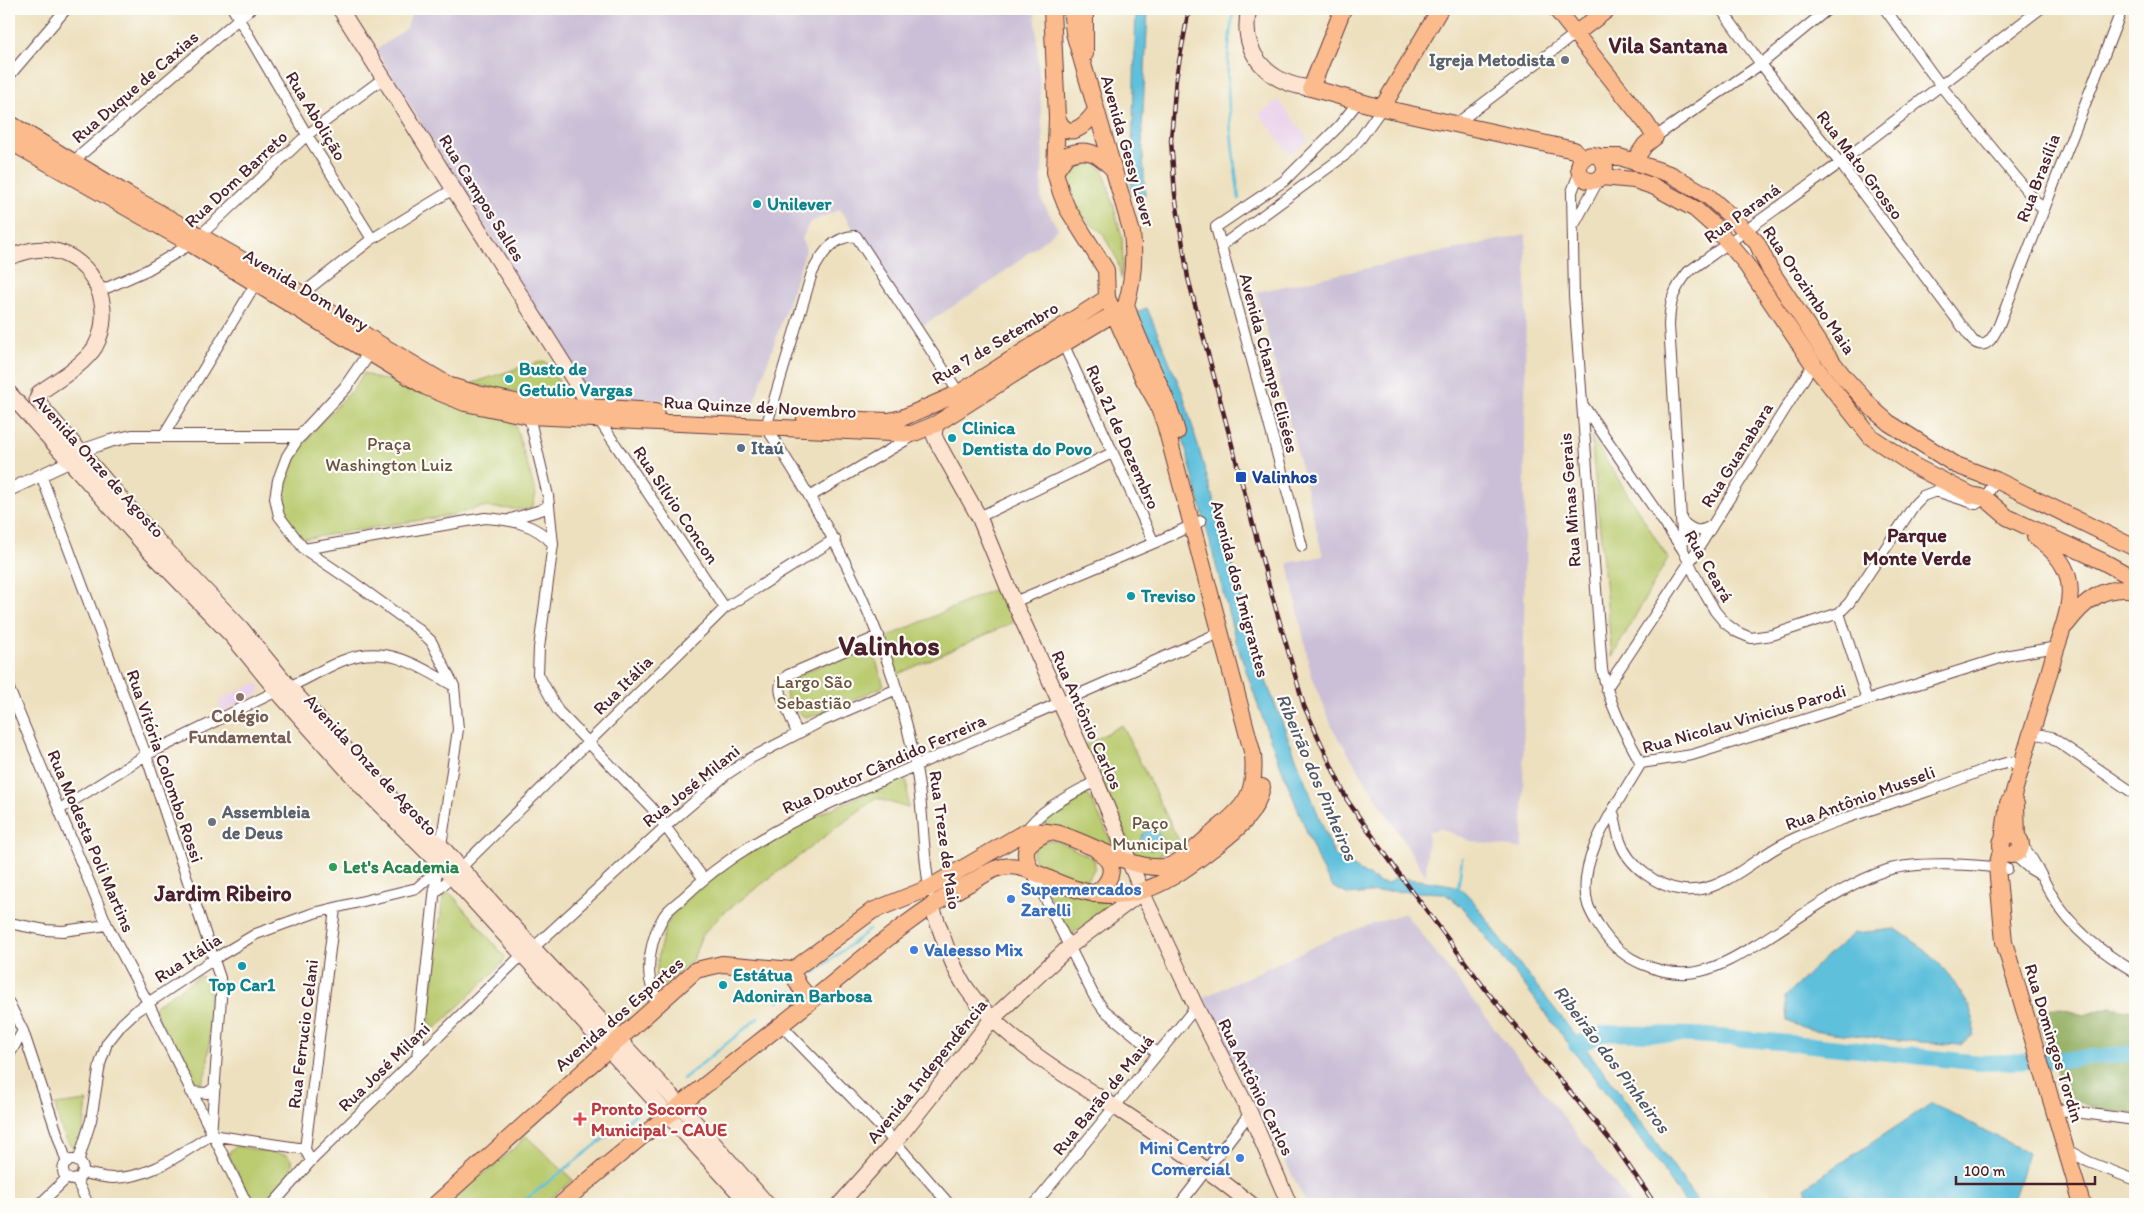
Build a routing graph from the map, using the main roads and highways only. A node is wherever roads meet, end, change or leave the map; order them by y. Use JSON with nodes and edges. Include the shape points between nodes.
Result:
{"nodes":[{"id":1,"x":340,"y":9,"type":"edge"},
{"id":2,"x":1052,"y":9,"type":"edge"},
{"id":3,"x":1072,"y":9,"type":"edge"},
{"id":4,"x":1085,"y":9,"type":"edge"},
{"id":5,"x":1249,"y":9,"type":"edge"},
{"id":6,"x":1342,"y":9,"type":"edge"},
{"id":7,"x":1440,"y":9,"type":"edge"},
{"id":8,"x":1556,"y":9,"type":"edge"},
{"id":9,"x":1608,"y":9,"type":"edge"},
{"id":10,"x":1575,"y":34,"type":"junction"},
{"id":11,"x":1086,"y":74,"type":"junction"},
{"id":12,"x":1311,"y":88,"type":"junction"},
{"id":13,"x":1382,"y":108,"type":"junction"},
{"id":14,"x":1095,"y":112,"type":"junction"},
{"id":15,"x":1057,"y":117,"type":"junction"},
{"id":16,"x":9,"y":123,"type":"edge"},
{"id":17,"x":9,"y":141,"type":"edge"},
{"id":18,"x":1634,"y":161,"type":"junction"},
{"id":19,"x":1587,"y":162,"type":"junction"},
{"id":20,"x":67,"y":166,"type":"junction"},
{"id":21,"x":1111,"y":167,"type":"junction"},
{"id":22,"x":1055,"y":172,"type":"junction"},
{"id":23,"x":1600,"y":178,"type":"junction"},
{"id":24,"x":1634,"y":180,"type":"junction"},
{"id":25,"x":195,"y":240,"type":"junction"},
{"id":26,"x":9,"y":257,"type":"edge"},
{"id":27,"x":1107,"y":298,"type":"junction"},
{"id":28,"x":1120,"y":310,"type":"junction"},
{"id":29,"x":1060,"y":337,"type":"junction"},
{"id":30,"x":373,"y":347,"type":"junction"},
{"id":31,"x":9,"y":393,"type":"edge"},
{"id":32,"x":39,"y":393,"type":"junction"},
{"id":33,"x":595,"y":414,"type":"junction"},
{"id":34,"x":902,"y":418,"type":"junction"},
{"id":35,"x":767,"y":421,"type":"junction"},
{"id":36,"x":936,"y":424,"type":"junction"},
{"id":37,"x":918,"y":432,"type":"junction"},
{"id":38,"x":936,"y":442,"type":"junction"},
{"id":39,"x":76,"y":456,"type":"junction"},
{"id":40,"x":2007,"y":517,"type":"junction"},
{"id":41,"x":1197,"y":523,"type":"junction"},
{"id":42,"x":2135,"y":548,"type":"edge"},
{"id":43,"x":2135,"y":579,"type":"edge"},
{"id":44,"x":2135,"y":590,"type":"edge"},
{"id":45,"x":2063,"y":629,"type":"junction"},
{"id":46,"x":284,"y":690,"type":"junction"},
{"id":47,"x":1048,"y":832,"type":"junction"},
{"id":48,"x":1095,"y":849,"type":"junction"},
{"id":49,"x":1128,"y":861,"type":"junction"},
{"id":50,"x":1031,"y":871,"type":"junction"},
{"id":51,"x":456,"y":872,"type":"junction"},
{"id":52,"x":1142,"y":892,"type":"junction"},
{"id":53,"x":1094,"y":894,"type":"junction"},
{"id":54,"x":933,"y":904,"type":"junction"},
{"id":55,"x":793,"y":970,"type":"junction"},
{"id":56,"x":812,"y":1000,"type":"junction"},
{"id":57,"x":992,"y":1019,"type":"junction"},
{"id":58,"x":613,"y":1045,"type":"junction"},
{"id":59,"x":674,"y":1110,"type":"junction"},
{"id":60,"x":436,"y":1204,"type":"edge"},
{"id":61,"x":561,"y":1204,"type":"edge"},
{"id":62,"x":750,"y":1204,"type":"edge"},
{"id":63,"x":767,"y":1204,"type":"edge"},
{"id":64,"x":840,"y":1204,"type":"edge"},
{"id":65,"x":1250,"y":1204,"type":"edge"},
{"id":66,"x":1289,"y":1204,"type":"edge"},
{"id":67,"x":2082,"y":1204,"type":"edge"}],
"edges":[{"from":1,"to":33,"type":"main road","name":"Rua Campos Salles"},
{"from":2,"to":15,"type":"main road"},
{"from":3,"to":11,"type":"main road","name":"Avenida Gessy Lever","via":[[1074,33]]},
{"from":4,"to":11,"type":"main road"},
{"from":5,"to":12,"type":"main road","via":[[1246,24],[1249,45],[1258,60],[1282,81],[1295,87]]},
{"from":6,"to":12,"type":"main road"},
{"from":7,"to":13,"type":"main road"},
{"from":8,"to":10,"type":"main road"},
{"from":9,"to":10,"type":"main road"},
{"from":10,"to":18,"type":"main road","via":[[1655,137]]},
{"from":11,"to":14,"type":"main road","name":"Avenida Gessy Lever"},
{"from":12,"to":13,"type":"main road","name":"Rua Orozimbo Maia"},
{"from":13,"to":19,"type":"main road","name":"Rua Orozimbo Maia","via":[[1574,150]]},
{"from":14,"to":15,"type":"main road","via":[[1081,128],[1075,130],[1062,126]]},
{"from":14,"to":21,"type":"main road","name":"Avenida Gessy Lever"},
{"from":15,"to":22,"type":"main road"},
{"from":16,"to":20,"type":"main road","name":"Avenida Dom Nery"},
{"from":17,"to":20,"type":"main road","name":"Avenida Dom Nery"},
{"from":18,"to":19,"type":"main road","name":"Rua Orozimbo Maia","via":[[1620,157]]},
{"from":18,"to":24,"type":"main road"},
{"from":18,"to":42,"type":"main road","name":"Rua Orozimbo Maia","via":[[1659,169],[1692,186],[1708,196],[1745,230],[1757,243],[1769,268],[1823,350],[1844,377],[1889,423],[1943,458],[1996,480]]},
{"from":19,"to":23,"type":"main road","via":[[1587,179]]},
{"from":19,"to":23,"type":"main road","via":[[1602,160],[1605,168]]},
{"from":20,"to":25,"type":"main road","name":"Avenida Dom Nery"},
{"from":21,"to":22,"type":"main road","via":[[1097,154],[1086,150],[1067,155]]},
{"from":21,"to":28,"type":"main road","name":"Avenida Gessy Lever","via":[[1123,199],[1134,252],[1133,273]]},
{"from":22,"to":27,"type":"main road","via":[[1067,208],[1106,270]]},
{"from":23,"to":24,"type":"main road"},
{"from":24,"to":40,"type":"main road","via":[[1655,187],[1695,209],[1713,225],[1871,438],[1916,467],[1971,495],[1985,498]]},
{"from":25,"to":30,"type":"main road","name":"Avenida Dom Nery","via":[[256,283]]},
{"from":25,"to":30,"type":"main road","name":"Avenida Dom Nery","via":[[302,294]]},
{"from":26,"to":32,"type":"main road","via":[[29,250],[49,249],[67,255],[83,266],[100,291],[104,310],[102,330],[94,348],[80,363]]},
{"from":27,"to":28,"type":"main road","name":"Avenida dos Imigrantes"},
{"from":27,"to":29,"type":"main road","name":"Rua 7 de Setembro"},
{"from":28,"to":29,"type":"main road","name":"Rua 7 de Setembro"},
{"from":28,"to":41,"type":"main road","name":"Avenida dos Imigrantes","via":[[1159,409]]},
{"from":29,"to":34,"type":"main road","name":"Rua 7 de Setembro","via":[[959,393]]},
{"from":29,"to":36,"type":"main road","name":"Rua 7 de Setembro"},
{"from":30,"to":33,"type":"main road","name":"Avenida Dom Nery","via":[[450,386],[478,394]]},
{"from":30,"to":33,"type":"main road","name":"Avenida Dom Nery","via":[[426,387],[466,403],[529,416]]},
{"from":31,"to":32,"type":"main road"},
{"from":31,"to":39,"type":"main road","name":"Avenida Onze de Agosto"},
{"from":32,"to":39,"type":"main road","name":"Avenida Onze de Agosto","via":[[37,399]]},
{"from":33,"to":35,"type":"main road","name":"Rua Quinze de Novembro","via":[[681,422]]},
{"from":34,"to":35,"type":"main road","name":"Rua Quinze de Novembro","via":[[889,421]]},
{"from":34,"to":37,"type":"main road"},
{"from":35,"to":37,"type":"main road","name":"Rua Quinze de Novembro","via":[[890,440]]},
{"from":36,"to":37,"type":"main road","name":"Rua 7 de Setembro"},
{"from":36,"to":38,"type":"main road","name":"Rua Antônio Carlos"},
{"from":37,"to":38,"type":"main road"},
{"from":38,"to":49,"type":"main road","name":"Rua Antônio Carlos","via":[[978,517],[1096,781]]},
{"from":39,"to":46,"type":"main road","name":"Avenida Onze de Agosto","via":[[241,628]]},
{"from":40,"to":43,"type":"main road"},
{"from":40,"to":45,"type":"main road","name":"Rua Domingos Tordin","via":[[2050,547],[2062,563],[2070,593]]},
{"from":41,"to":49,"type":"main road","name":"Avenida dos Imigrantes","via":[[1219,633],[1253,755],[1254,772],[1248,799],[1233,816],[1184,857],[1169,866]]},
{"from":41,"to":52,"type":"main road","name":"Avenida dos Imigrantes","via":[[1263,752],[1264,779],[1253,812],[1233,832],[1178,875]]},
{"from":44,"to":45,"type":"main road","name":"Rua Domingos Tordin","via":[[2118,588],[2100,592],[2086,601]]},
{"from":45,"to":67,"type":"main road","name":"Rua Domingos Tordin","via":[[2012,799],[2016,804],[1999,892],[2004,942]]},
{"from":46,"to":51,"type":"main road","name":"Avenida Onze de Agosto","via":[[441,846]]},
{"from":46,"to":51,"type":"main road","name":"Avenida Onze de Agosto","via":[[366,791],[437,867]]},
{"from":47,"to":48,"type":"main road"},
{"from":47,"to":50,"type":"main road","via":[[1032,840],[1026,850],[1025,857]]},
{"from":47,"to":55,"type":"main road","via":[[1025,832],[930,888],[872,911]]},
{"from":48,"to":49,"type":"main road"},
{"from":48,"to":53,"type":"main road","via":[[1111,870],[1103,888]]},
{"from":49,"to":52,"type":"main road","name":"Rua Antônio Carlos"},
{"from":50,"to":53,"type":"main road"},
{"from":50,"to":54,"type":"main road","via":[[1017,866],[994,870]]},
{"from":51,"to":58,"type":"main road","name":"Avenida Onze de Agosto"},
{"from":52,"to":53,"type":"main road","via":[[1114,896]]},
{"from":52,"to":57,"type":"main road","name":"Avenida Independência","via":[[1070,946]]},
{"from":52,"to":66,"type":"main road","name":"Rua Antônio Carlos","via":[[1250,1113]]},
{"from":54,"to":56,"type":"main road"},
{"from":54,"to":57,"type":"main road","name":"Rua Treze de Maio","via":[[955,968],[967,989]]},
{"from":55,"to":56,"type":"main road","via":[[795,982]]},
{"from":55,"to":58,"type":"main road","name":"Avenida dos Esportes","via":[[748,966],[710,966],[696,970]]},
{"from":56,"to":59,"type":"main road"},
{"from":57,"to":64,"type":"main road","name":"Avenida Independência","via":[[895,1142]]},
{"from":57,"to":65,"type":"main road","name":"Rua Treze de Maio","via":[[1069,1078],[1208,1170]]},
{"from":58,"to":59,"type":"main road","name":"Avenida Onze de Agosto"},
{"from":58,"to":60,"type":"main road","name":"Avenida dos Esportes"},
{"from":59,"to":61,"type":"main road"},
{"from":59,"to":62,"type":"main road","name":"Avenida Onze de Agosto"},
{"from":59,"to":63,"type":"main road","name":"Avenida Onze de Agosto"}]}
